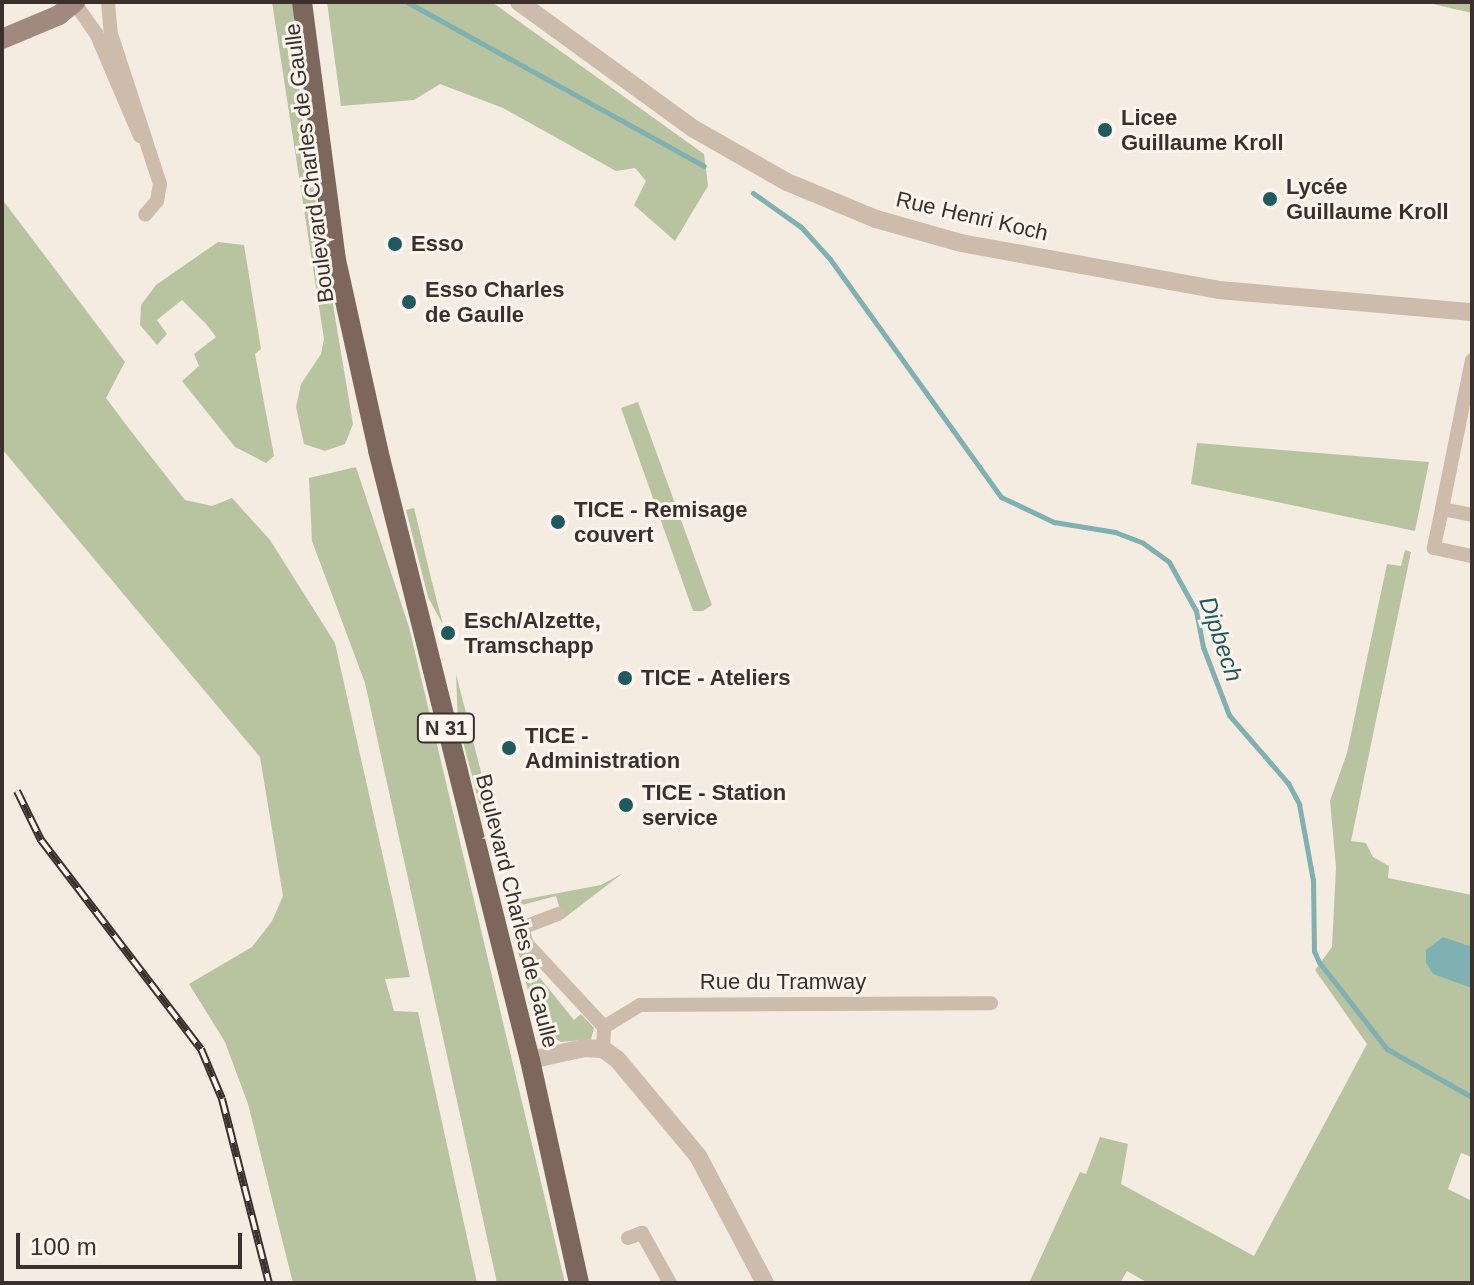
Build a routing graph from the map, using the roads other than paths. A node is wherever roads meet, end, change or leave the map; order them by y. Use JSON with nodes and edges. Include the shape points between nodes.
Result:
{"nodes":[{"id":1,"x":55,"y":2,"type":"edge"},
{"id":2,"x":75,"y":2,"type":"edge"},
{"id":3,"x":108,"y":2,"type":"edge"},
{"id":4,"x":293,"y":2,"type":"edge"},
{"id":5,"x":302,"y":2,"type":"edge"},
{"id":6,"x":314,"y":2,"type":"edge"},
{"id":7,"x":519,"y":2,"type":"edge"},
{"id":8,"x":32,"y":27,"type":"junction"},
{"id":9,"x":2,"y":39,"type":"edge"},
{"id":10,"x":309,"y":73,"type":"junction"},
{"id":11,"x":157,"y":168,"type":"junction"},
{"id":12,"x":145,"y":215,"type":"dead end"},
{"id":13,"x":1472,"y":312,"type":"edge"},
{"id":14,"x":351,"y":318,"type":"junction"},
{"id":15,"x":1472,"y":360,"type":"edge"},
{"id":16,"x":1442,"y":509,"type":"junction"},
{"id":17,"x":1472,"y":515,"type":"edge"},
{"id":18,"x":1472,"y":556,"type":"edge"},
{"id":19,"x":558,"y":914,"type":"dead end"},
{"id":20,"x":991,"y":1003,"type":"dead end"},
{"id":21,"x":604,"y":1027,"type":"junction"},
{"id":22,"x":603,"y":1049,"type":"junction"},
{"id":23,"x":530,"y":1060,"type":"junction"},
{"id":24,"x":628,"y":1238,"type":"dead end"},
{"id":25,"x":579,"y":1283,"type":"edge"},
{"id":26,"x":670,"y":1283,"type":"edge"},
{"id":27,"x":765,"y":1283,"type":"edge"}],
"edges":[{"from":1,"to":8,"type":"main road"},
{"from":2,"to":8,"type":"main road"},
{"from":2,"to":11,"type":"street","via":[[96,33],[124,106]]},
{"from":3,"to":11,"type":"street","via":[[111,34]]},
{"from":4,"to":10,"type":"main road","name":"Boulevard Charles de Gaulle","via":[[296,36]]},
{"from":5,"to":10,"type":"main road","name":"Boulevard Charles de Gaulle","number":"N 31"},
{"from":6,"to":14,"type":"main road","name":"Boulevard Charles de Gaulle","number":"N 31","via":[[349,258]]},
{"from":7,"to":13,"type":"street","name":"Rue Henri Koch","via":[[718,144],[787,182],[876,219],[961,243],[1219,290]]},
{"from":8,"to":9,"type":"main road"},
{"from":10,"to":14,"type":"main road","name":"Boulevard Charles de Gaulle","number":"N 31","via":[[336,260]]},
{"from":11,"to":12,"type":"street","via":[[157,201]]},
{"from":14,"to":23,"type":"main road","name":"Boulevard Charles de Gaulle","number":"N 31","via":[[391,511]]},
{"from":15,"to":16,"type":"street"},
{"from":16,"to":17,"type":"street"},
{"from":16,"to":18,"type":"street","via":[[1434,548]]},
{"from":19,"to":21,"type":"street","via":[[522,928],[531,950]]},
{"from":20,"to":21,"type":"street","name":"Rue du Tramway","via":[[640,1005]]},
{"from":21,"to":22,"type":"street"},
{"from":22,"to":23,"type":"street"},
{"from":22,"to":27,"type":"street","via":[[698,1156]]},
{"from":23,"to":25,"type":"main road","name":"Boulevard Charles de Gaulle","number":"N 31"},
{"from":24,"to":26,"type":"street","via":[[642,1233]]}]}
